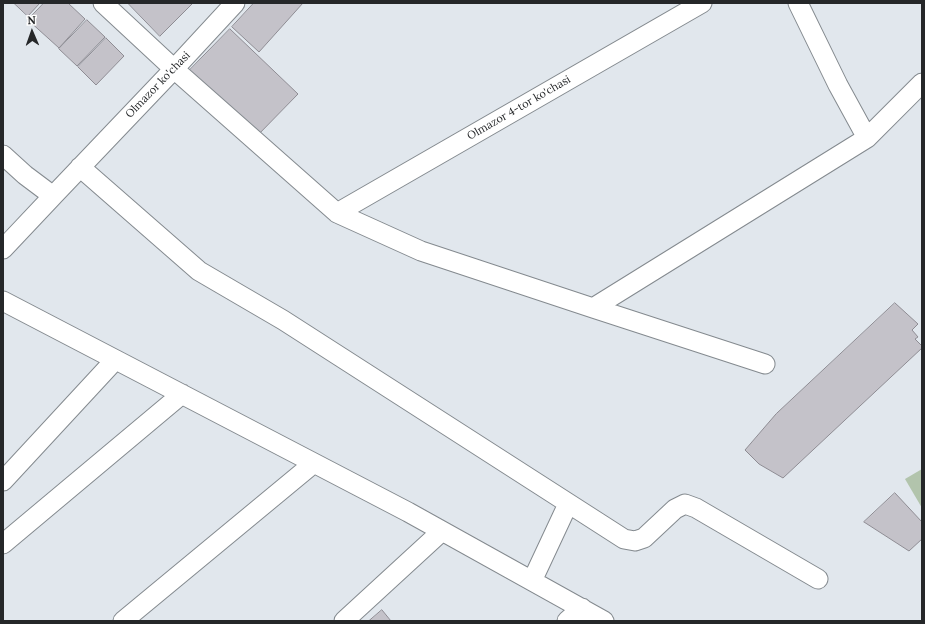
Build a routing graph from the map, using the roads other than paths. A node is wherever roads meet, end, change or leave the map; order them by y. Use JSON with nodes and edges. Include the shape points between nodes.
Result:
{"nodes":[{"id":1,"x":103,"y":3,"type":"edge"},
{"id":2,"x":235,"y":3,"type":"edge"},
{"id":3,"x":702,"y":3,"type":"edge"},
{"id":4,"x":798,"y":3,"type":"edge"},
{"id":5,"x":174,"y":69,"type":"junction"},
{"id":6,"x":922,"y":83,"type":"edge"},
{"id":7,"x":867,"y":138,"type":"junction"},
{"id":8,"x":3,"y":155,"type":"edge"},
{"id":9,"x":80,"y":167,"type":"junction"},
{"id":10,"x":53,"y":196,"type":"junction"},
{"id":11,"x":337,"y":213,"type":"junction"},
{"id":12,"x":3,"y":249,"type":"edge"},
{"id":13,"x":3,"y":301,"type":"edge"},
{"id":14,"x":593,"y":308,"type":"junction"},
{"id":15,"x":114,"y":360,"type":"junction"},
{"id":16,"x":765,"y":364,"type":"dead end"},
{"id":17,"x":182,"y":394,"type":"junction"},
{"id":18,"x":314,"y":463,"type":"junction"},
{"id":19,"x":3,"y":481,"type":"edge"},
{"id":20,"x":568,"y":504,"type":"junction"},
{"id":21,"x":442,"y":531,"type":"junction"},
{"id":22,"x":3,"y":544,"type":"edge"},
{"id":23,"x":818,"y":580,"type":"dead end"},
{"id":24,"x":532,"y":581,"type":"junction"},
{"id":25,"x":582,"y":608,"type":"junction"},
{"id":26,"x":123,"y":621,"type":"edge"},
{"id":27,"x":344,"y":621,"type":"edge"},
{"id":28,"x":567,"y":621,"type":"edge"},
{"id":29,"x":604,"y":621,"type":"edge"}],
"edges":[{"from":1,"to":5,"type":"street"},
{"from":2,"to":5,"type":"street","name":"Olmazor ko'chasi"},
{"from":3,"to":11,"type":"street","name":"Olmazor 4-tor ko'chasi"},
{"from":4,"to":7,"type":"street"},
{"from":5,"to":9,"type":"street","name":"Olmazor ko'chasi"},
{"from":5,"to":11,"type":"street"},
{"from":6,"to":7,"type":"street"},
{"from":7,"to":14,"type":"street"},
{"from":8,"to":10,"type":"street"},
{"from":9,"to":10,"type":"street","name":"Olmazor ko'chasi"},
{"from":9,"to":20,"type":"street","via":[[199,271],[289,324]]},
{"from":10,"to":12,"type":"street","name":"Olmazor ko'chasi"},
{"from":11,"to":14,"type":"street","via":[[421,251]]},
{"from":13,"to":15,"type":"street"},
{"from":14,"to":16,"type":"street"},
{"from":15,"to":17,"type":"street"},
{"from":15,"to":19,"type":"street"},
{"from":17,"to":18,"type":"street"},
{"from":17,"to":22,"type":"street"},
{"from":18,"to":21,"type":"street"},
{"from":18,"to":26,"type":"street"},
{"from":20,"to":23,"type":"street","via":[[624,539],[635,541],[644,538],[674,509],[685,504]]},
{"from":20,"to":24,"type":"street"},
{"from":21,"to":24,"type":"street"},
{"from":21,"to":27,"type":"street"},
{"from":24,"to":25,"type":"street"},
{"from":25,"to":28,"type":"street"},
{"from":25,"to":29,"type":"street"}]}
